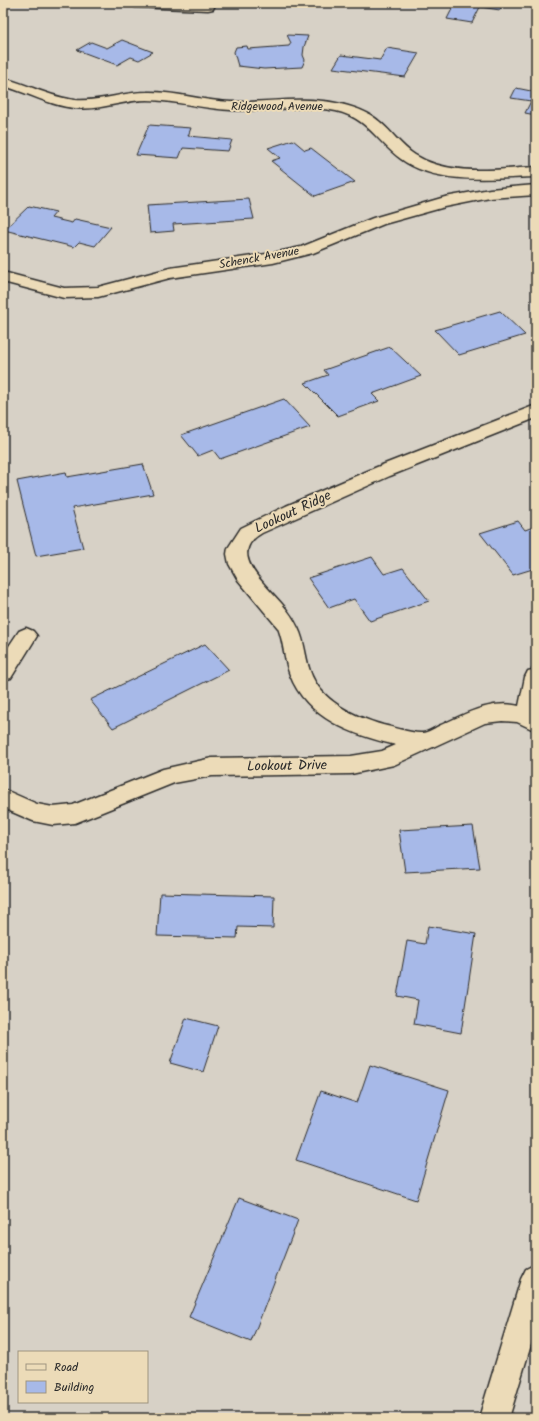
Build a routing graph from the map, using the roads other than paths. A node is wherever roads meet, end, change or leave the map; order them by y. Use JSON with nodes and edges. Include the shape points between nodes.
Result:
{"nodes":[{"id":1,"x":135,"y":3,"type":"edge"},
{"id":2,"x":210,"y":3,"type":"edge"},
{"id":3,"x":3,"y":82,"type":"edge"},
{"id":4,"x":452,"y":172,"type":"junction"},
{"id":5,"x":536,"y":172,"type":"edge"},
{"id":6,"x":536,"y":190,"type":"edge"},
{"id":7,"x":487,"y":194,"type":"junction"},
{"id":8,"x":3,"y":277,"type":"edge"},
{"id":9,"x":536,"y":411,"type":"edge"},
{"id":10,"x":26,"y":636,"type":"dead end"},
{"id":11,"x":3,"y":672,"type":"edge"},
{"id":12,"x":536,"y":677,"type":"edge"},
{"id":13,"x":533,"y":720,"type":"edge"},
{"id":14,"x":423,"y":742,"type":"junction"},
{"id":15,"x":3,"y":798,"type":"edge"},
{"id":16,"x":536,"y":1279,"type":"edge"},
{"id":17,"x":494,"y":1418,"type":"edge"}],
"edges":[{"from":1,"to":2,"type":"street","via":[[208,6]]},
{"from":3,"to":4,"type":"street","name":"Ridgewood Avenue","via":[[58,102],[76,104],[166,96],[229,106],[330,106],[360,115],[374,124],[396,148],[412,159]]},
{"from":4,"to":5,"type":"street","name":"Ridgewood Avenue"},
{"from":4,"to":7,"type":"street"},
{"from":6,"to":7,"type":"street","name":"Schenck Avenue"},
{"from":7,"to":8,"type":"street","name":"Schenck Avenue","via":[[445,201],[400,213],[308,249],[276,258],[174,273],[102,292],[53,292]]},
{"from":9,"to":14,"type":"street","name":"Lookout Ridge","via":[[285,514],[250,531],[238,547],[237,554],[242,568],[280,615],[292,636],[296,660],[304,682],[320,703],[348,721],[381,734]]},
{"from":10,"to":11,"type":"street"},
{"from":12,"to":13,"type":"street","name":"Lookout Drive","via":[[530,703]]},
{"from":13,"to":14,"type":"street","name":"Lookout Drive","via":[[521,714],[498,713],[481,716]]},
{"from":14,"to":15,"type":"street","name":"Lookout Drive","via":[[386,759],[351,765],[212,767],[171,775],[75,814],[53,816],[33,812]]},
{"from":16,"to":17,"type":"street"}]}
